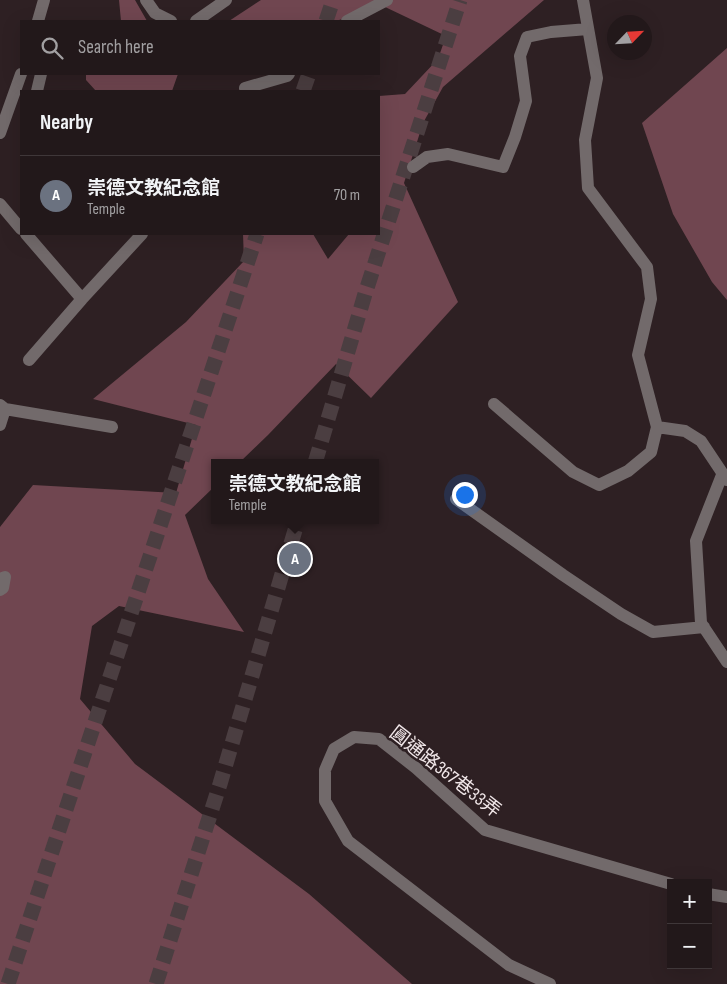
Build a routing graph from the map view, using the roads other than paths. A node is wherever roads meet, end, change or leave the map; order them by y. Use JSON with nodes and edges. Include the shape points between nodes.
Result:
{"nodes":[{"id":1,"x":44,"y":0,"type":"edge"},
{"id":2,"x":146,"y":0,"type":"edge"},
{"id":3,"x":226,"y":0,"type":"edge"},
{"id":4,"x":387,"y":0,"type":"edge"},
{"id":5,"x":583,"y":0,"type":"edge"},
{"id":6,"x":38,"y":20,"type":"edge"},
{"id":7,"x":169,"y":20,"type":"edge"},
{"id":8,"x":197,"y":20,"type":"edge"},
{"id":9,"x":350,"y":20,"type":"edge"},
{"id":10,"x":588,"y":29,"type":"junction"},
{"id":11,"x":21,"y":75,"type":"edge"},
{"id":12,"x":41,"y":75,"type":"edge"},
{"id":13,"x":288,"y":75,"type":"edge"},
{"id":14,"x":245,"y":88,"type":"dead end"},
{"id":15,"x":37,"y":90,"type":"edge"},
{"id":16,"x":0,"y":133,"type":"edge"},
{"id":17,"x":413,"y":167,"type":"dead end"},
{"id":18,"x":0,"y":204,"type":"edge"},
{"id":19,"x":20,"y":228,"type":"edge"},
{"id":20,"x":27,"y":235,"type":"edge"},
{"id":21,"x":141,"y":235,"type":"edge"},
{"id":22,"x":82,"y":299,"type":"junction"},
{"id":23,"x":29,"y":360,"type":"dead end"},
{"id":24,"x":494,"y":404,"type":"dead end"},
{"id":25,"x":3,"y":407,"type":"edge"},
{"id":26,"x":0,"y":426,"type":"edge"},
{"id":27,"x":657,"y":426,"type":"junction"},
{"id":28,"x":112,"y":427,"type":"dead end"},
{"id":29,"x":724,"y":478,"type":"edge"},
{"id":30,"x":456,"y":499,"type":"dead end"},
{"id":31,"x":0,"y":579,"type":"edge"},
{"id":32,"x":0,"y":590,"type":"edge"},
{"id":33,"x":704,"y":627,"type":"junction"},
{"id":34,"x":727,"y":662,"type":"edge"},
{"id":35,"x":667,"y":883,"type":"edge"},
{"id":36,"x":712,"y":895,"type":"edge"},
{"id":37,"x":727,"y":897,"type":"edge"},
{"id":38,"x":550,"y":984,"type":"edge"}],
"edges":[{"from":1,"to":6,"type":"street"},
{"from":2,"to":7,"type":"street","via":[[155,13]]},
{"from":3,"to":8,"type":"street"},
{"from":4,"to":9,"type":"street"},
{"from":5,"to":10,"type":"street"},
{"from":10,"to":17,"type":"street","via":[[527,37],[520,56],[526,101],[503,167],[448,154],[427,157]]},
{"from":10,"to":27,"type":"street","via":[[597,78],[585,140],[588,188],[647,267],[651,299],[638,355]]},
{"from":11,"to":16,"type":"street"},
{"from":12,"to":15,"type":"street"},
{"from":13,"to":14,"type":"street"},
{"from":18,"to":19,"type":"street"},
{"from":20,"to":22,"type":"street"},
{"from":21,"to":22,"type":"street"},
{"from":22,"to":23,"type":"street"},
{"from":24,"to":27,"type":"street","via":[[573,472],[600,485],[628,471],[651,452]]},
{"from":25,"to":26,"type":"street"},
{"from":25,"to":28,"type":"street"},
{"from":27,"to":29,"type":"street","via":[[685,431],[701,441]]},
{"from":29,"to":33,"type":"street","via":[[696,541],[701,623]]},
{"from":30,"to":33,"type":"street","via":[[620,614],[653,632]]},
{"from":31,"to":32,"type":"street","via":[[5,577]]},
{"from":33,"to":34,"type":"street"},
{"from":35,"to":38,"type":"street","name":"圓通路367巷33弄","via":[[485,830],[379,738],[354,737],[334,749],[325,770],[325,801],[348,841],[509,966]]},
{"from":36,"to":37,"type":"street"}]}
